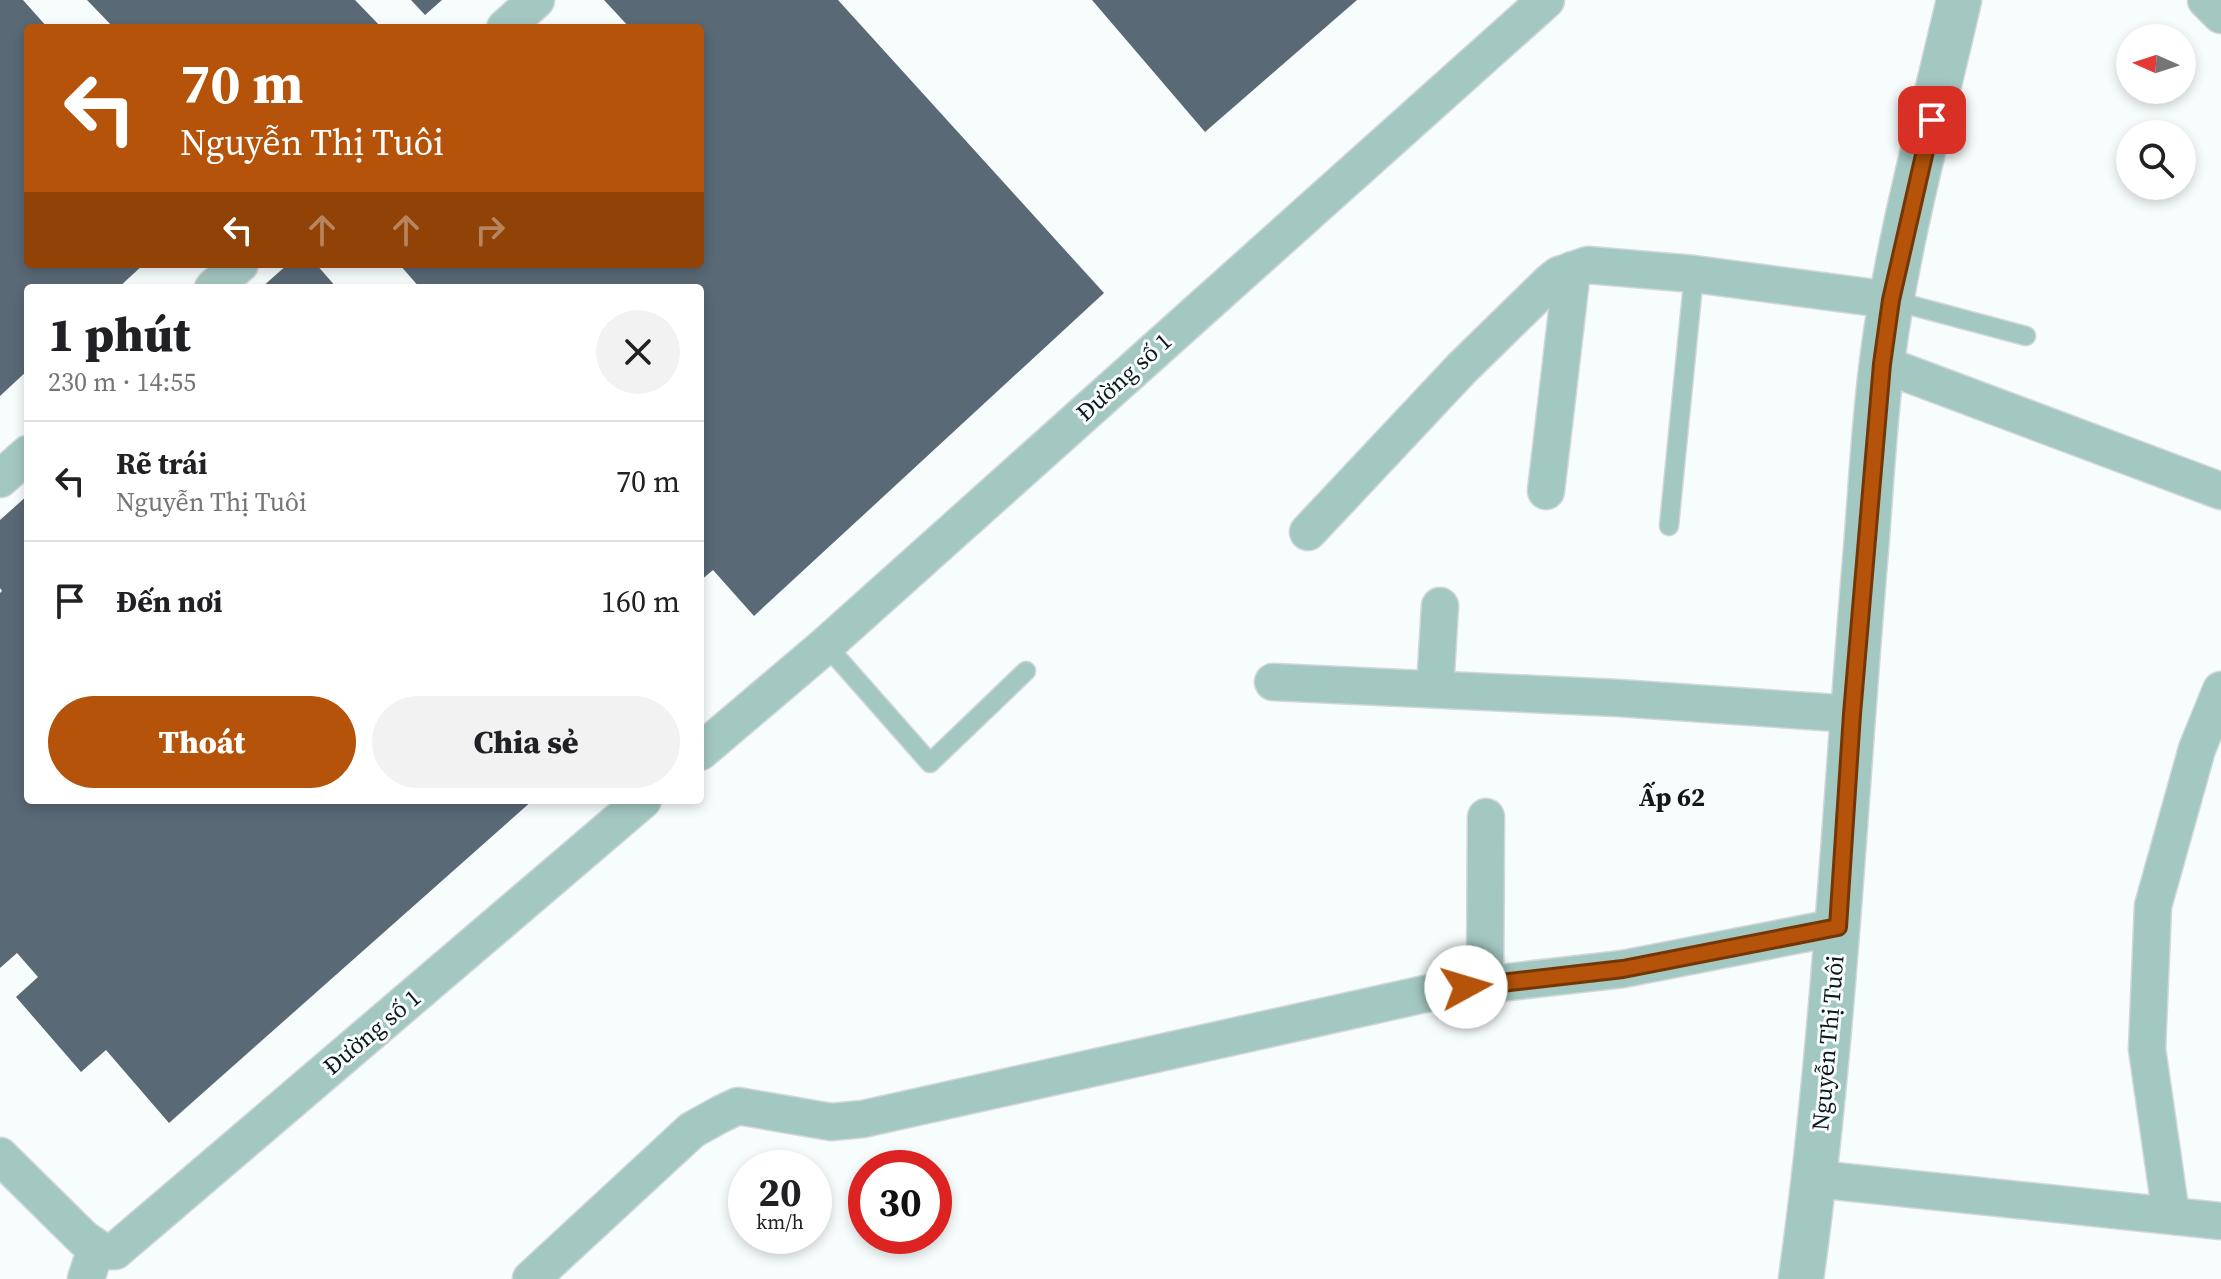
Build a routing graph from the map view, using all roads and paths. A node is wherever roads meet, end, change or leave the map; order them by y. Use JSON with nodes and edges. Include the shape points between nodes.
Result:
{"nodes":[{"id":1,"x":536,"y":0,"type":"edge"},
{"id":2,"x":1546,"y":0,"type":"edge"},
{"id":3,"x":1959,"y":0,"type":"edge"},
{"id":4,"x":2206,"y":0,"type":"edge"},
{"id":5,"x":2221,"y":15,"type":"edge"},
{"id":6,"x":509,"y":24,"type":"edge"},
{"id":7,"x":236,"y":268,"type":"edge"},
{"id":8,"x":1572,"y":270,"type":"junction"},
{"id":9,"x":1694,"y":274,"type":"junction"},
{"id":10,"x":218,"y":284,"type":"edge"},
{"id":11,"x":1891,"y":300,"type":"junction"},
{"id":12,"x":2026,"y":336,"type":"dead end"},
{"id":13,"x":1882,"y":364,"type":"junction"},
{"id":14,"x":24,"y":458,"type":"edge"},
{"id":15,"x":0,"y":479,"type":"edge"},
{"id":16,"x":1546,"y":491,"type":"dead end"},
{"id":17,"x":2221,"y":491,"type":"edge"},
{"id":18,"x":1669,"y":526,"type":"dead end"},
{"id":19,"x":1308,"y":532,"type":"dead end"},
{"id":20,"x":1440,"y":606,"type":"dead end"},
{"id":21,"x":826,"y":645,"type":"junction"},
{"id":22,"x":1026,"y":671,"type":"dead end"},
{"id":23,"x":1273,"y":682,"type":"dead end"},
{"id":24,"x":1435,"y":689,"type":"junction"},
{"id":25,"x":2221,"y":690,"type":"edge"},
{"id":26,"x":1852,"y":714,"type":"junction"},
{"id":27,"x":704,"y":749,"type":"edge"},
{"id":28,"x":638,"y":804,"type":"edge"},
{"id":29,"x":1486,"y":817,"type":"dead end"},
{"id":30,"x":1838,"y":927,"type":"junction"},
{"id":31,"x":1485,"y":985,"type":"junction"},
{"id":32,"x":0,"y":1156,"type":"edge"},
{"id":33,"x":1815,"y":1179,"type":"junction"},
{"id":34,"x":2171,"y":1215,"type":"junction"},
{"id":35,"x":2221,"y":1221,"type":"edge"},
{"id":36,"x":91,"y":1264,"type":"edge"},
{"id":37,"x":531,"y":1279,"type":"edge"},
{"id":38,"x":1801,"y":1279,"type":"edge"}],
"edges":[{"from":1,"to":6,"type":"street"},
{"from":2,"to":21,"type":"street","name":"Đường số 1"},
{"from":3,"to":11,"type":"street","name":"Nguyễn Thị Tuôi"},
{"from":4,"to":5,"type":"street"},
{"from":7,"to":10,"type":"street"},
{"from":8,"to":9,"type":"street","via":[[1588,265]]},
{"from":8,"to":16,"type":"street"},
{"from":8,"to":19,"type":"street","via":[[1550,282],[1462,368]]},
{"from":9,"to":11,"type":"street"},
{"from":9,"to":18,"type":"lane"},
{"from":11,"to":12,"type":"lane"},
{"from":11,"to":13,"type":"street","name":"Nguyễn Thị Tuôi"},
{"from":13,"to":17,"type":"street"},
{"from":13,"to":26,"type":"street","name":"Nguyễn Thị Tuôi"},
{"from":14,"to":15,"type":"street"},
{"from":20,"to":24,"type":"street"},
{"from":21,"to":22,"type":"lane","via":[[930,763]]},
{"from":21,"to":27,"type":"street","name":"Đường số 1"},
{"from":23,"to":24,"type":"street"},
{"from":24,"to":26,"type":"street"},
{"from":25,"to":34,"type":"street","via":[[2197,749],[2153,906],[2147,1049]]},
{"from":26,"to":30,"type":"street","name":"Nguyễn Thị Tuôi"},
{"from":28,"to":36,"type":"street","name":"Đường số 1","via":[[115,1251]]},
{"from":29,"to":31,"type":"street"},
{"from":30,"to":31,"type":"street","via":[[1623,969]]},
{"from":30,"to":33,"type":"street","name":"Nguyễn Thị Tuôi"},
{"from":31,"to":37,"type":"street","via":[[1447,989],[863,1119],[831,1122],[738,1106],[692,1130]]},
{"from":32,"to":36,"type":"street"},
{"from":33,"to":34,"type":"street"},
{"from":33,"to":38,"type":"street","name":"Nguyễn Thị Tuôi"},
{"from":34,"to":35,"type":"street"}]}
